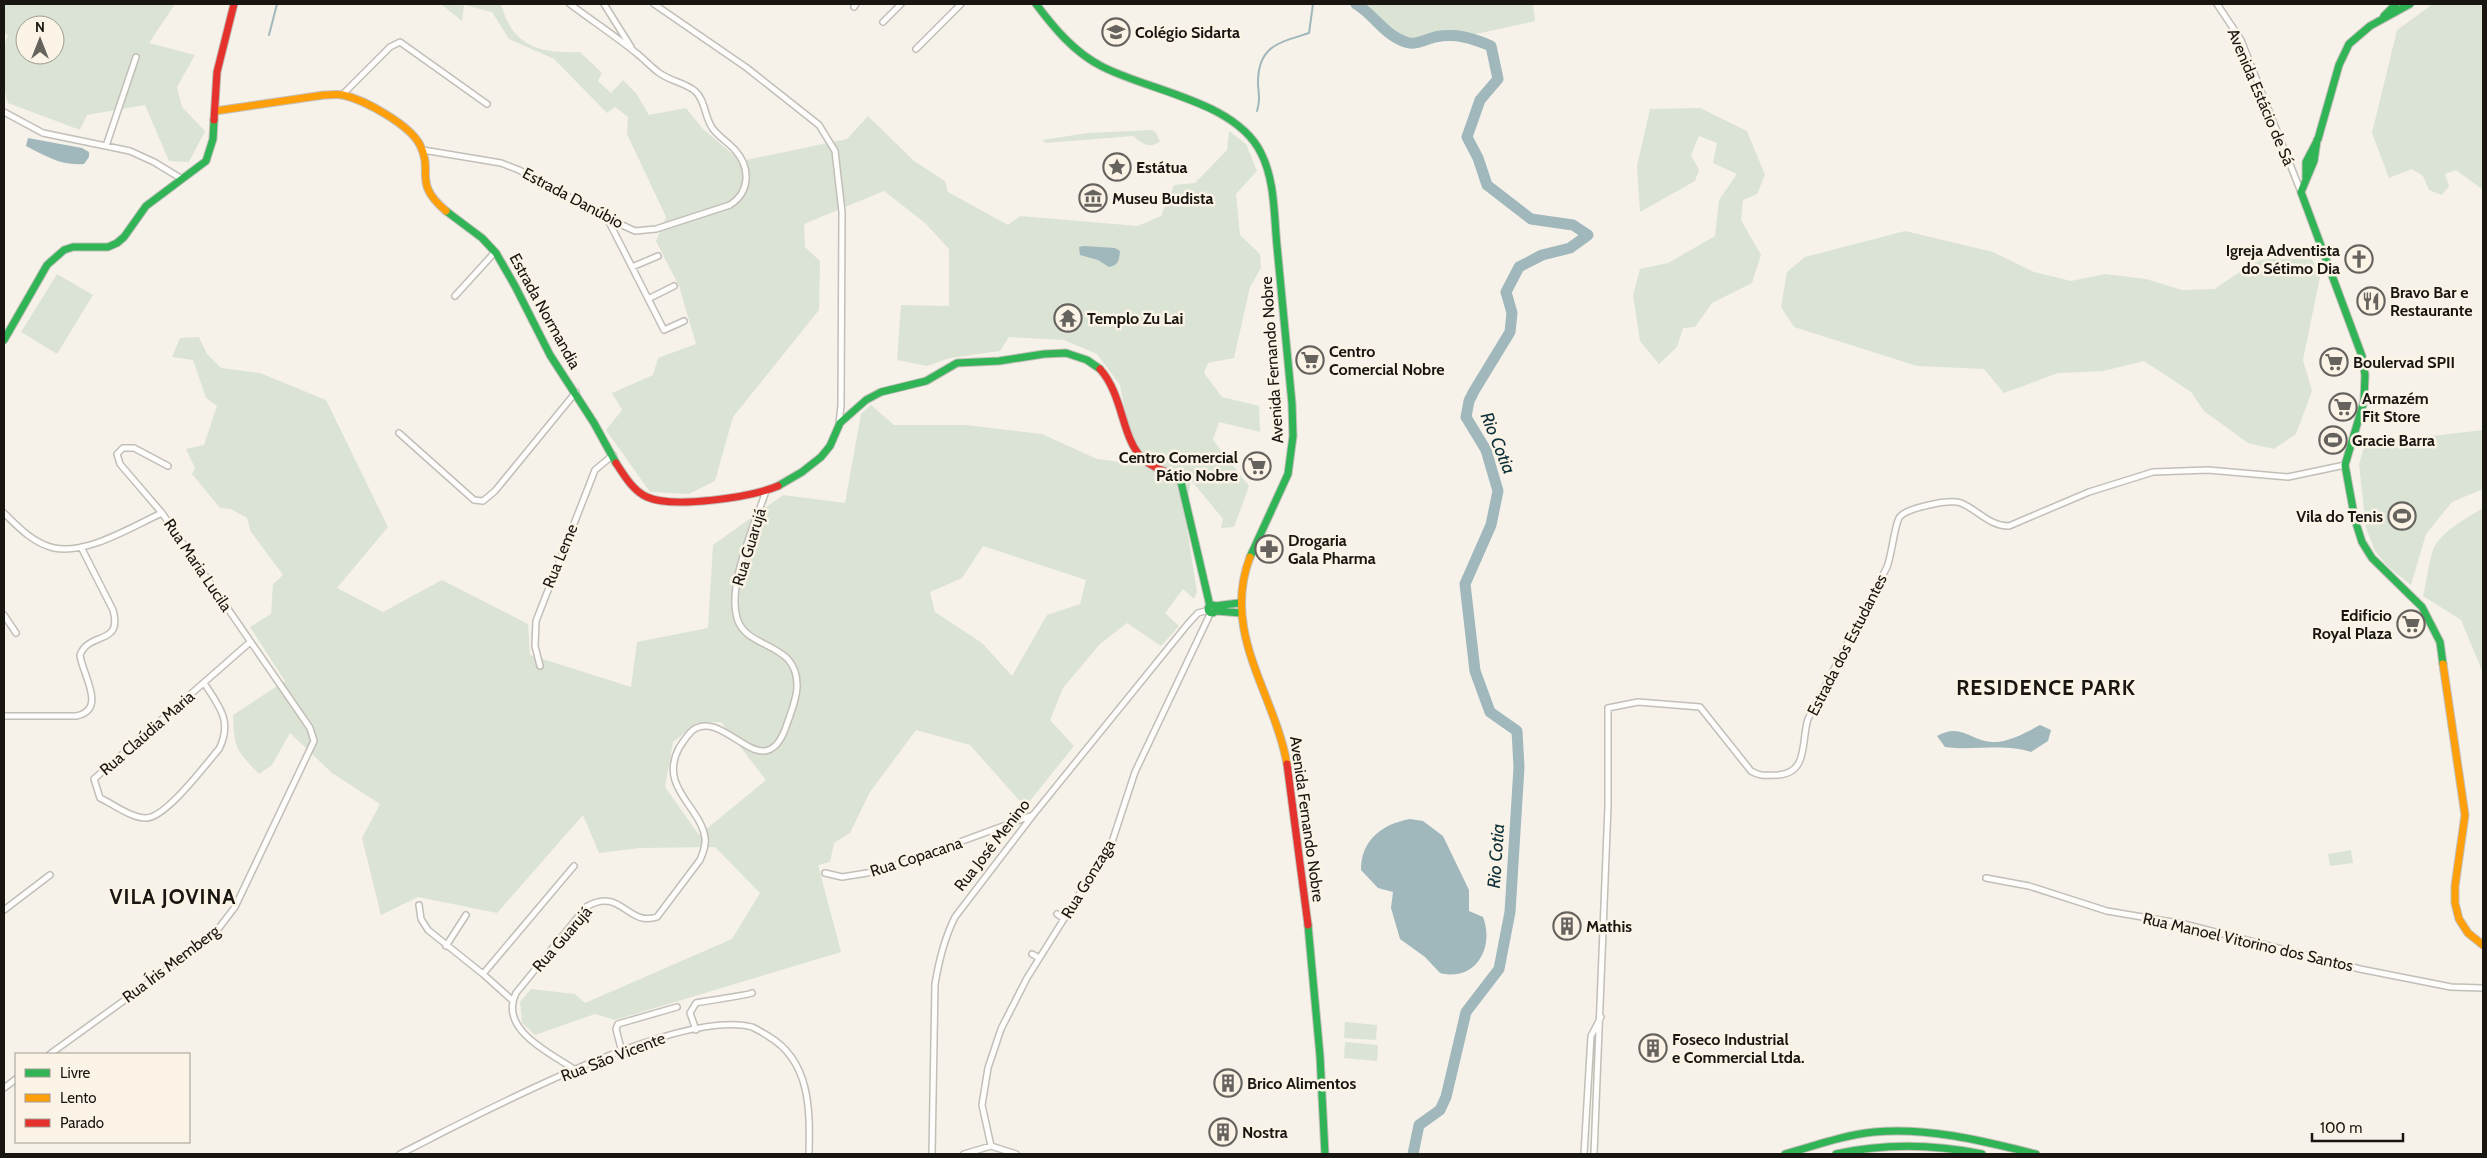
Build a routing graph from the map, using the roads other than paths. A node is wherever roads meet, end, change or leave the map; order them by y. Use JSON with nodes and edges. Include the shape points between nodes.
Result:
{"nodes":[{"id":1,"x":234,"y":4,"type":"edge"},
{"id":2,"x":570,"y":4,"type":"edge"},
{"id":3,"x":604,"y":4,"type":"edge"},
{"id":4,"x":654,"y":4,"type":"edge"},
{"id":5,"x":901,"y":4,"type":"edge"},
{"id":6,"x":961,"y":4,"type":"edge"},
{"id":7,"x":1036,"y":4,"type":"edge"},
{"id":8,"x":2217,"y":4,"type":"edge"},
{"id":9,"x":2396,"y":4,"type":"edge"},
{"id":10,"x":2410,"y":4,"type":"edge"},
{"id":11,"x":2382,"y":18,"type":"junction"},
{"id":12,"x":884,"y":22,"type":"dead end"},
{"id":13,"x":916,"y":49,"type":"dead end"},
{"id":14,"x":634,"y":51,"type":"junction"},
{"id":15,"x":136,"y":57,"type":"dead end"},
{"id":16,"x":342,"y":95,"type":"junction"},
{"id":17,"x":487,"y":104,"type":"dead end"},
{"id":18,"x":214,"y":111,"type":"junction"},
{"id":19,"x":4,"y":112,"type":"edge"},
{"id":20,"x":106,"y":146,"type":"junction"},
{"id":21,"x":423,"y":150,"type":"junction"},
{"id":22,"x":182,"y":179,"type":"junction"},
{"id":23,"x":2300,"y":192,"type":"junction"},
{"id":24,"x":607,"y":218,"type":"junction"},
{"id":25,"x":495,"y":252,"type":"junction"},
{"id":26,"x":658,"y":256,"type":"dead end"},
{"id":27,"x":632,"y":267,"type":"junction"},
{"id":28,"x":674,"y":286,"type":"dead end"},
{"id":29,"x":456,"y":296,"type":"dead end"},
{"id":30,"x":648,"y":299,"type":"junction"},
{"id":31,"x":684,"y":321,"type":"dead end"},
{"id":32,"x":4,"y":340,"type":"edge"},
{"id":33,"x":576,"y":392,"type":"junction"},
{"id":34,"x":839,"y":423,"type":"junction"},
{"id":35,"x":399,"y":433,"type":"dead end"},
{"id":36,"x":613,"y":455,"type":"junction"},
{"id":37,"x":2345,"y":465,"type":"junction"},
{"id":38,"x":168,"y":466,"type":"dead end"},
{"id":39,"x":766,"y":491,"type":"junction"},
{"id":40,"x":4,"y":513,"type":"edge"},
{"id":41,"x":162,"y":513,"type":"junction"},
{"id":42,"x":81,"y":547,"type":"junction"},
{"id":43,"x":1239,"y":603,"type":"junction"},
{"id":44,"x":1212,"y":609,"type":"junction"},
{"id":45,"x":1241,"y":614,"type":"junction"},
{"id":46,"x":4,"y":615,"type":"edge"},
{"id":47,"x":16,"y":633,"type":"dead end"},
{"id":48,"x":250,"y":643,"type":"junction"},
{"id":49,"x":540,"y":666,"type":"dead end"},
{"id":50,"x":204,"y":683,"type":"junction"},
{"id":51,"x":4,"y":716,"type":"edge"},
{"id":52,"x":314,"y":741,"type":"joint"},
{"id":53,"x":1033,"y":815,"type":"junction"},
{"id":54,"x":574,"y":866,"type":"dead end"},
{"id":55,"x":825,"y":873,"type":"dead end"},
{"id":56,"x":50,"y":875,"type":"dead end"},
{"id":57,"x":1986,"y":878,"type":"dead end"},
{"id":58,"x":419,"y":905,"type":"dead end"},
{"id":59,"x":4,"y":910,"type":"edge"},
{"id":60,"x":1057,"y":914,"type":"dead end"},
{"id":61,"x":466,"y":915,"type":"dead end"},
{"id":62,"x":1064,"y":919,"type":"junction"},
{"id":63,"x":2483,"y":945,"type":"edge"},
{"id":64,"x":446,"y":946,"type":"junction"},
{"id":65,"x":1032,"y":954,"type":"dead end"},
{"id":66,"x":1039,"y":958,"type":"junction"},
{"id":67,"x":483,"y":974,"type":"junction"},
{"id":68,"x":2483,"y":988,"type":"edge"},
{"id":69,"x":752,"y":993,"type":"dead end"},
{"id":70,"x":512,"y":1000,"type":"junction"},
{"id":71,"x":678,"y":1007,"type":"dead end"},
{"id":72,"x":1601,"y":1016,"type":"junction"},
{"id":73,"x":696,"y":1030,"type":"junction"},
{"id":74,"x":1590,"y":1043,"type":"junction"},
{"id":75,"x":1600,"y":1044,"type":"junction"},
{"id":76,"x":622,"y":1052,"type":"junction"},
{"id":77,"x":51,"y":1053,"type":"edge"},
{"id":78,"x":575,"y":1070,"type":"junction"},
{"id":79,"x":15,"y":1080,"type":"edge"},
{"id":80,"x":4,"y":1088,"type":"edge"},
{"id":81,"x":991,"y":1146,"type":"junction"},
{"id":82,"x":400,"y":1154,"type":"edge"},
{"id":83,"x":809,"y":1154,"type":"edge"},
{"id":84,"x":932,"y":1154,"type":"edge"},
{"id":85,"x":964,"y":1154,"type":"edge"},
{"id":86,"x":1016,"y":1154,"type":"edge"},
{"id":87,"x":1325,"y":1154,"type":"edge"},
{"id":88,"x":1584,"y":1154,"type":"edge"},
{"id":89,"x":1594,"y":1154,"type":"edge"},
{"id":90,"x":1786,"y":1154,"type":"edge"},
{"id":91,"x":1836,"y":1154,"type":"edge"},
{"id":92,"x":1982,"y":1154,"type":"edge"},
{"id":93,"x":2036,"y":1154,"type":"edge"}],
"edges":[{"from":1,"to":18,"type":"main road","via":[[217,72]]},
{"from":2,"to":14,"type":"street","name":"Estrada Danúbio"},
{"from":3,"to":14,"type":"street"},
{"from":4,"to":34,"type":"street","name":"Estrada Normandia","via":[[747,68],[820,125],[835,151],[842,212]]},
{"from":5,"to":12,"type":"street"},
{"from":6,"to":13,"type":"street"},
{"from":7,"to":43,"type":"main road","name":"Avenida Fernando Nobre","via":[[1073,48],[1099,65],[1182,98],[1233,123],[1258,146],[1267,169],[1277,244],[1292,439],[1282,492],[1257,539],[1242,583]]},
{"from":8,"to":23,"type":"street","name":"Avenida Estácio de Sá","via":[[2240,40]]},
{"from":9,"to":11,"type":"main road"},
{"from":10,"to":11,"type":"main road"},
{"from":11,"to":23,"type":"main road","via":[[2350,44],[2317,140],[2305,164],[2306,178]]},
{"from":14,"to":24,"type":"street","name":"Estrada Danúbio","via":[[658,73],[690,88],[701,98],[712,128],[740,157],[746,187],[740,198],[730,205],[656,229],[635,231]]},
{"from":15,"to":20,"type":"street"},
{"from":16,"to":17,"type":"street","via":[[390,47],[400,42]]},
{"from":16,"to":18,"type":"main road"},
{"from":16,"to":21,"type":"main road","via":[[372,108],[415,137]]},
{"from":18,"to":22,"type":"main road","via":[[211,149],[206,161]]},
{"from":19,"to":20,"type":"street","via":[[43,134]]},
{"from":20,"to":22,"type":"street","via":[[142,156]]},
{"from":21,"to":24,"type":"street","name":"Estrada Danúbio","via":[[501,163]]},
{"from":21,"to":25,"type":"main road","name":"Estrada Normandia","via":[[424,181],[431,196]]},
{"from":22,"to":32,"type":"main road","via":[[146,206],[117,243],[98,248],[73,247],[56,256],[47,265]]},
{"from":23,"to":37,"type":"main road","via":[[2362,356],[2364,401]]},
{"from":24,"to":27,"type":"street"},
{"from":25,"to":29,"type":"street"},
{"from":25,"to":33,"type":"main road","name":"Estrada Normandia","via":[[545,346]]},
{"from":26,"to":27,"type":"street"},
{"from":27,"to":30,"type":"street"},
{"from":28,"to":30,"type":"street"},
{"from":30,"to":31,"type":"street","via":[[664,330]]},
{"from":33,"to":35,"type":"street","via":[[495,491],[479,502]]},
{"from":33,"to":36,"type":"main road","name":"Estrada Normandia"},
{"from":34,"to":39,"type":"main road","name":"Estrada Normandia","via":[[835,440],[824,454],[808,468]]},
{"from":34,"to":44,"type":"main road","name":"Estrada Normandia","via":[[870,397],[927,381],[956,364],[1000,361],[1051,352],[1076,354],[1090,361],[1116,388],[1129,436],[1137,452],[1146,462],[1181,482]]},
{"from":36,"to":39,"type":"main road","name":"Estrada Normandia","via":[[638,491],[662,502]]},
{"from":36,"to":49,"type":"street","name":"Rua Leme","via":[[596,470],[536,621],[535,646]]},
{"from":37,"to":63,"type":"main road","via":[[2362,542],[2372,558],[2422,607],[2440,642],[2465,815],[2456,873],[2456,911],[2467,931]]},
{"from":37,"to":72,"type":"street","name":"Estrada dos Estudantes","via":[[2288,477],[2208,470],[2153,472],[2088,492],[2009,526],[1996,524],[1955,502],[1908,510],[1898,520],[1887,567],[1808,719],[1802,760],[1797,767],[1783,774],[1761,777],[1751,771],[1700,707],[1638,702],[1608,708]]},
{"from":38,"to":41,"type":"street","via":[[134,448],[122,448],[116,454],[120,464]]},
{"from":39,"to":70,"type":"street","name":"Rua Guarujá","via":[[736,583],[734,600],[737,620],[747,633],[781,652],[795,668],[795,702],[779,744],[761,751],[746,747],[712,725],[692,731],[676,754],[674,766],[682,797],[702,828],[704,850],[700,860],[657,917],[639,918],[614,901],[607,900],[586,907]]},
{"from":40,"to":42,"type":"street","name":"Rua Maria Lucila","via":[[41,543],[67,550]]},
{"from":41,"to":42,"type":"street","name":"Rua Maria Lucila"},
{"from":41,"to":48,"type":"street","name":"Rua Maria Lucila"},
{"from":42,"to":51,"type":"street","via":[[116,620],[112,632],[87,645],[80,654],[91,690],[90,708],[85,714],[76,716]]},
{"from":43,"to":44,"type":"main road","name":"Rua José Menino"},
{"from":43,"to":45,"type":"main road","name":"Avenida Fernando Nobre"},
{"from":44,"to":45,"type":"main road"},
{"from":44,"to":53,"type":"street","name":"Rua José Menino","via":[[1198,614],[1187,624]]},
{"from":44,"to":62,"type":"street","name":"Rua Gonzaga","via":[[1135,772],[1112,842]]},
{"from":45,"to":87,"type":"main road","name":"Avenida Fernando Nobre","via":[[1247,643],[1283,740],[1292,795],[1319,1024]]},
{"from":46,"to":47,"type":"street"},
{"from":48,"to":50,"type":"street","name":"Rua Claúdia Maria"},
{"from":48,"to":52,"type":"street","name":"Rua Maria Lucila","via":[[310,728]]},
{"from":50,"to":50,"type":"street","name":"Rua Claúdia Maria","via":[[94,779],[100,798],[146,818],[156,816],[167,807],[219,749],[224,738],[223,712]]},
{"from":52,"to":77,"type":"street","name":"Rua Íris Memberg","via":[[225,923],[212,937]]},
{"from":53,"to":55,"type":"street","name":"Rua Copacana","via":[[876,871],[842,877]]},
{"from":53,"to":84,"type":"street","name":"Rua José Menino","via":[[955,917],[941,949],[935,984]]},
{"from":54,"to":67,"type":"street"},
{"from":56,"to":59,"type":"street"},
{"from":57,"to":68,"type":"street","name":"Rua Manoel Vitorino dos Santos","via":[[2029,886],[2107,911],[2184,924],[2360,969],[2451,987]]},
{"from":58,"to":64,"type":"street","via":[[424,925]]},
{"from":60,"to":62,"type":"street"},
{"from":61,"to":64,"type":"street"},
{"from":62,"to":66,"type":"street","name":"Rua Gonzaga"},
{"from":64,"to":67,"type":"street"},
{"from":65,"to":66,"type":"street"},
{"from":66,"to":81,"type":"street","name":"Rua Gonzaga","via":[[1009,1012],[988,1068],[982,1105]]},
{"from":67,"to":70,"type":"street"},
{"from":69,"to":73,"type":"street","via":[[696,1003],[690,1009]]},
{"from":70,"to":78,"type":"street","via":[[517,1026],[525,1036]]},
{"from":71,"to":76,"type":"street","via":[[618,1024],[616,1029]]},
{"from":72,"to":74,"type":"street","name":"Estrada dos Estudantes"},
{"from":72,"to":75,"type":"street","name":"Estrada dos Estudantes"},
{"from":73,"to":76,"type":"street","name":"Rua São Vicente","via":[[655,1039]]},
{"from":73,"to":83,"type":"street","name":"Rua São Vicente","via":[[732,1024],[753,1028],[785,1048],[798,1066],[806,1086]]},
{"from":74,"to":75,"type":"street"},
{"from":74,"to":88,"type":"street","name":"Estrada dos Estudantes"},
{"from":75,"to":89,"type":"street","name":"Estrada dos Estudantes"},
{"from":76,"to":78,"type":"street","name":"Rua São Vicente"},
{"from":78,"to":82,"type":"street","name":"Rua São Vicente","via":[[494,1106]]},
{"from":79,"to":80,"type":"street"},
{"from":81,"to":85,"type":"street"},
{"from":81,"to":86,"type":"street"},
{"from":90,"to":93,"type":"main road","via":[[1854,1136],[1894,1130],[1936,1132]]},
{"from":91,"to":92,"type":"main road","via":[[1865,1147],[1914,1144]]}]}
